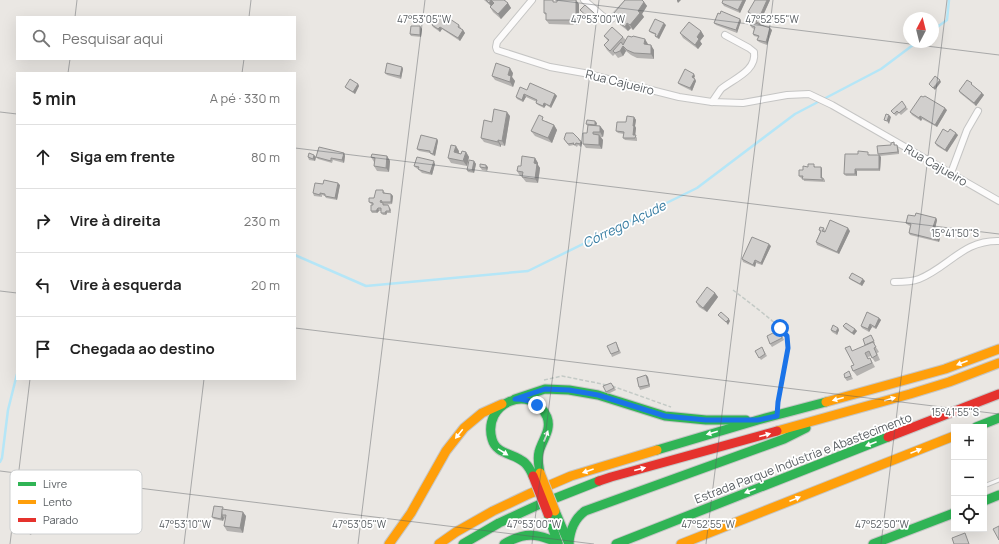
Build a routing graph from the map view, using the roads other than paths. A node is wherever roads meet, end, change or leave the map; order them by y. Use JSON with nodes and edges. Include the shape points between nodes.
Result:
{"nodes":[{"id":1,"x":532,"y":0,"type":"edge"},
{"id":2,"x":584,"y":0,"type":"edge"},
{"id":3,"x":630,"y":0,"type":"edge"},
{"id":4,"x":725,"y":35,"type":"dead end"},
{"id":5,"x":712,"y":102,"type":"junction"},
{"id":6,"x":978,"y":111,"type":"dead end"},
{"id":7,"x":951,"y":173,"type":"junction"},
{"id":8,"x":999,"y":201,"type":"edge"},
{"id":9,"x":999,"y":241,"type":"edge"},
{"id":10,"x":894,"y":282,"type":"dead end"},
{"id":11,"x":999,"y":349,"type":"edge"},
{"id":12,"x":999,"y":363,"type":"edge"},
{"id":13,"x":999,"y":394,"type":"edge"},
{"id":14,"x":515,"y":399,"type":"junction"},
{"id":15,"x":502,"y":404,"type":"junction"},
{"id":16,"x":827,"y":417,"type":"junction"},
{"id":17,"x":999,"y":418,"type":"edge"},
{"id":18,"x":758,"y":420,"type":"junction"},
{"id":19,"x":984,"y":424,"type":"edge"},
{"id":20,"x":951,"y":437,"type":"edge"},
{"id":21,"x":537,"y":475,"type":"junction"},
{"id":22,"x":999,"y":480,"type":"edge"},
{"id":23,"x":987,"y":485,"type":"edge"},
{"id":24,"x":999,"y":495,"type":"edge"},
{"id":25,"x":987,"y":500,"type":"edge"},
{"id":26,"x":551,"y":513,"type":"junction"},
{"id":27,"x":951,"y":514,"type":"edge"},
{"id":28,"x":389,"y":544,"type":"edge"},
{"id":29,"x":439,"y":544,"type":"edge"},
{"id":30,"x":463,"y":544,"type":"edge"},
{"id":31,"x":504,"y":544,"type":"edge"},
{"id":32,"x":558,"y":544,"type":"edge"},
{"id":33,"x":569,"y":544,"type":"edge"},
{"id":34,"x":616,"y":544,"type":"edge"},
{"id":35,"x":681,"y":544,"type":"edge"},
{"id":36,"x":873,"y":544,"type":"edge"}],
"edges":[{"from":1,"to":5,"type":"street","name":"Rua Cajueiro","via":[[497,42],[498,50],[550,67],[679,97]]},
{"from":2,"to":3,"type":"street","via":[[610,20]]},
{"from":4,"to":5,"type":"street","via":[[754,52],[754,62],[721,90]]},
{"from":5,"to":7,"type":"street","name":"Rua Cajueiro","via":[[743,103],[809,94]]},
{"from":6,"to":7,"type":"street","via":[[967,130]]},
{"from":7,"to":8,"type":"street","name":"Rua Cajueiro"},
{"from":9,"to":10,"type":"street","via":[[972,245],[918,279]]},
{"from":11,"to":18,"type":"main road","one_way":true,"via":[[915,378]]},
{"from":16,"to":12,"type":"main road","one_way":true,"via":[[949,382]]},
{"from":13,"to":34,"type":"main road","name":"Estrada Parque Indústria e Abastecimento","one_way":true},
{"from":14,"to":15,"type":"main road"},
{"from":14,"to":18,"type":"main road","via":[[545,389],[569,390],[598,395],[665,416],[706,420]]},
{"from":21,"to":14,"type":"main road","one_way":true,"via":[[539,454],[548,432],[546,417],[531,401]]},
{"from":15,"to":21,"type":"main road","one_way":true,"via":[[493,416],[490,432],[492,440],[500,451],[524,462]]},
{"from":15,"to":28,"type":"main road","one_way":true,"via":[[482,413],[464,428],[446,451],[411,513]]},
{"from":30,"to":16,"type":"main road","one_way":true,"via":[[499,523],[538,505],[611,477]]},
{"from":16,"to":33,"type":"main road","via":[[784,439],[585,511],[572,526]]},
{"from":17,"to":19,"type":"main road"},
{"from":18,"to":29,"type":"main road","one_way":true,"via":[[571,476],[493,510]]},
{"from":35,"to":20,"type":"main road","one_way":true},
{"from":21,"to":26,"type":"main road","bridge":true},
{"from":22,"to":23,"type":"lane"},
{"from":24,"to":25,"type":"main road"},
{"from":26,"to":32,"type":"main road"},
{"from":26,"to":33,"type":"main road"},
{"from":27,"to":36,"type":"main road"},
{"from":31,"to":32,"type":"main road","via":[[517,537],[533,534]]}]}
